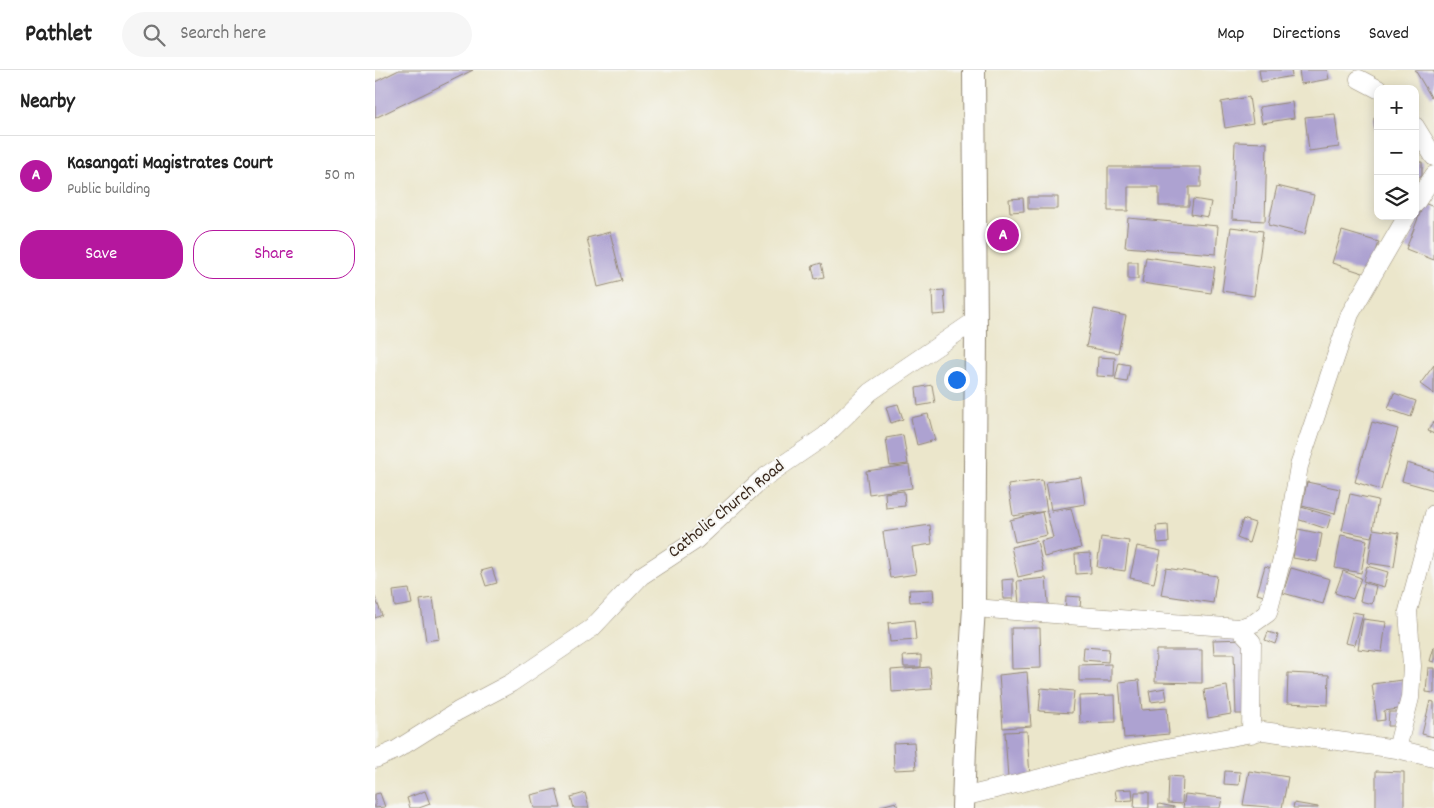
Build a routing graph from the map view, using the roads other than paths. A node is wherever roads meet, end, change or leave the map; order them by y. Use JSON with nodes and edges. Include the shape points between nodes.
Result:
{"nodes":[{"id":1,"x":974,"y":70,"type":"edge"},
{"id":2,"x":1359,"y":79,"type":"dead end"},
{"id":3,"x":1374,"y":88,"type":"edge"},
{"id":4,"x":1417,"y":130,"type":"edge"},
{"id":5,"x":1434,"y":157,"type":"edge"},
{"id":6,"x":1434,"y":175,"type":"edge"},
{"id":7,"x":1419,"y":198,"type":"edge"},
{"id":8,"x":1405,"y":220,"type":"edge"},
{"id":9,"x":976,"y":320,"type":"junction"},
{"id":10,"x":1434,"y":514,"type":"edge"},
{"id":11,"x":974,"y":608,"type":"junction"},
{"id":12,"x":1239,"y":628,"type":"junction"},
{"id":13,"x":1251,"y":734,"type":"junction"},
{"id":14,"x":1397,"y":749,"type":"junction"},
{"id":15,"x":1434,"y":758,"type":"edge"},
{"id":16,"x":375,"y":759,"type":"edge"},
{"id":17,"x":963,"y":802,"type":"edge"}],
"edges":[{"from":1,"to":9,"type":"street"},
{"from":2,"to":3,"type":"street"},
{"from":4,"to":5,"type":"street"},
{"from":6,"to":7,"type":"street"},
{"from":8,"to":12,"type":"street","via":[[1350,314],[1299,466],[1286,543],[1267,613],[1254,623]]},
{"from":9,"to":11,"type":"street"},
{"from":9,"to":16,"type":"street","name":"Catholic Church Road","via":[[870,392],[825,436],[762,479],[696,540],[641,576],[593,628],[511,683]]},
{"from":10,"to":14,"type":"street","via":[[1408,611],[1411,698]]},
{"from":11,"to":12,"type":"street"},
{"from":11,"to":17,"type":"street"},
{"from":12,"to":13,"type":"street","via":[[1252,642]]},
{"from":13,"to":14,"type":"street","via":[[1263,731]]},
{"from":13,"to":17,"type":"street","via":[[1138,754]]},
{"from":14,"to":15,"type":"street"}]}
